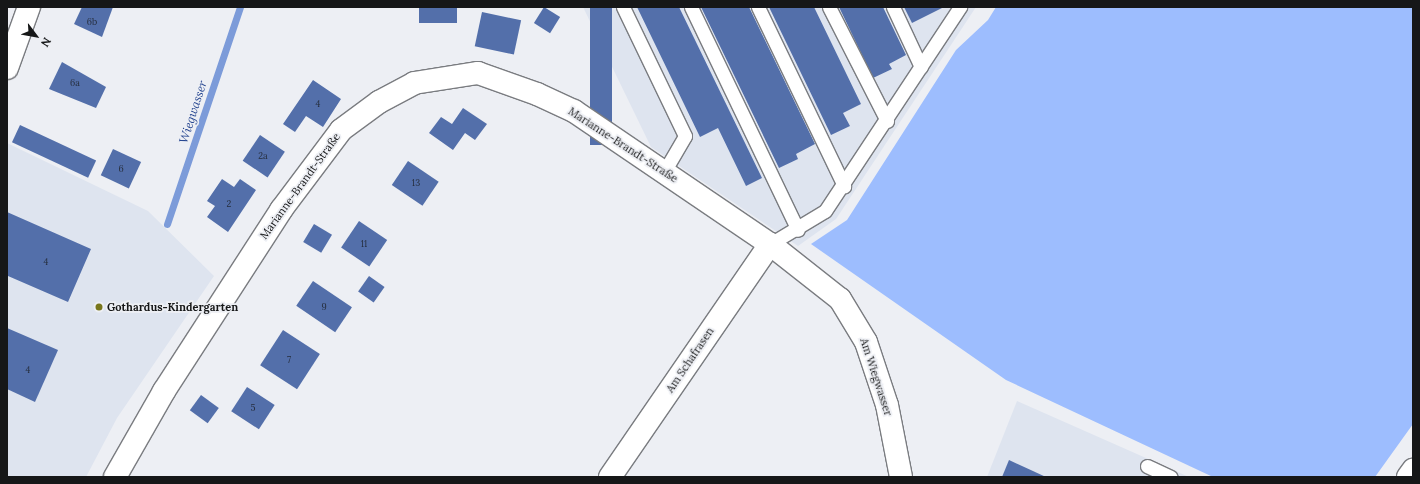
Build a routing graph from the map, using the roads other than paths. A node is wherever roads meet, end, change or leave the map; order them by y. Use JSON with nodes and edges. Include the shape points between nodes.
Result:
{"nodes":[{"id":1,"x":29,"y":7,"type":"edge"},
{"id":2,"x":623,"y":7,"type":"edge"},
{"id":3,"x":691,"y":7,"type":"edge"},
{"id":4,"x":758,"y":7,"type":"edge"},
{"id":5,"x":829,"y":7,"type":"edge"},
{"id":6,"x":893,"y":7,"type":"edge"},
{"id":7,"x":960,"y":7,"type":"edge"},
{"id":8,"x":922,"y":67,"type":"junction"},
{"id":9,"x":7,"y":68,"type":"edge"},
{"id":10,"x":887,"y":121,"type":"junction"},
{"id":11,"x":664,"y":172,"type":"junction"},
{"id":12,"x":844,"y":186,"type":"junction"},
{"id":13,"x":798,"y":230,"type":"junction"},
{"id":14,"x":770,"y":244,"type":"junction"},
{"id":15,"x":1147,"y":466,"type":"dead end"},
{"id":16,"x":1413,"y":470,"type":"edge"},
{"id":17,"x":114,"y":477,"type":"edge"},
{"id":18,"x":610,"y":477,"type":"edge"},
{"id":19,"x":901,"y":477,"type":"edge"},
{"id":20,"x":1171,"y":477,"type":"edge"},
{"id":21,"x":1408,"y":477,"type":"edge"}],
"edges":[{"from":1,"to":9,"type":"street"},
{"from":2,"to":11,"type":"lane","via":[[685,136]]},
{"from":3,"to":13,"type":"lane"},
{"from":4,"to":12,"type":"lane"},
{"from":5,"to":10,"type":"lane"},
{"from":6,"to":8,"type":"lane"},
{"from":7,"to":8,"type":"lane"},
{"from":8,"to":10,"type":"lane"},
{"from":10,"to":12,"type":"lane"},
{"from":11,"to":14,"type":"street","name":"Marianne-Brandt-Straße"},
{"from":11,"to":17,"type":"street","name":"Marianne-Brandt-Straße","via":[[574,111],[537,94],[478,73],[414,83],[379,102],[341,130],[280,210],[164,391]]},
{"from":12,"to":13,"type":"lane","via":[[825,211]]},
{"from":13,"to":14,"type":"lane"},
{"from":14,"to":18,"type":"street","name":"Am Schafrasen"},
{"from":14,"to":19,"type":"street","name":"Am Wiegwasser","via":[[840,299],[866,342],[887,405]]},
{"from":15,"to":20,"type":"lane"},
{"from":16,"to":21,"type":"street"}]}
